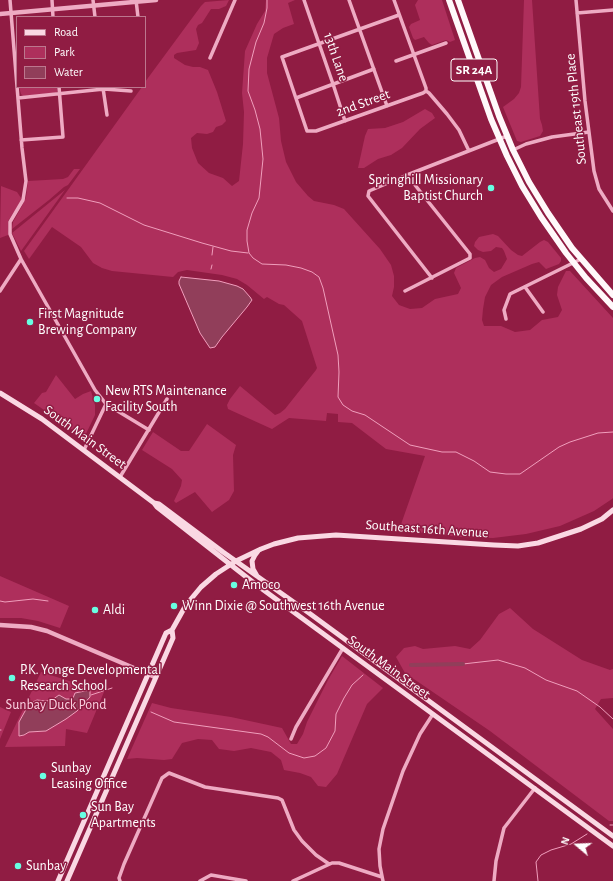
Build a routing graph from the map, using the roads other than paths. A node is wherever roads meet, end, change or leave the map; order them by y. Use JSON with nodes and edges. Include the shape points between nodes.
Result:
{"nodes":[{"id":1,"x":10,"y":0,"type":"edge"},
{"id":2,"x":52,"y":0,"type":"edge"},
{"id":3,"x":93,"y":0,"type":"edge"},
{"id":4,"x":156,"y":0,"type":"edge"},
{"id":5,"x":235,"y":0,"type":"edge"},
{"id":6,"x":304,"y":0,"type":"edge"},
{"id":7,"x":349,"y":0,"type":"edge"},
{"id":8,"x":394,"y":0,"type":"edge"},
{"id":9,"x":449,"y":0,"type":"edge"},
{"id":10,"x":458,"y":0,"type":"edge"},
{"id":11,"x":576,"y":0,"type":"edge"},
{"id":12,"x":136,"y":1,"type":"edge"},
{"id":13,"x":94,"y":6,"type":"junction"},
{"id":14,"x":52,"y":9,"type":"junction"},
{"id":15,"x":613,"y":10,"type":"edge"},
{"id":16,"x":11,"y":13,"type":"junction"},
{"id":17,"x":577,"y":13,"type":"junction"},
{"id":18,"x":0,"y":14,"type":"edge"},
{"id":19,"x":399,"y":15,"type":"junction"},
{"id":20,"x":53,"y":16,"type":"edge"},
{"id":21,"x":95,"y":16,"type":"edge"},
{"id":22,"x":138,"y":16,"type":"edge"},
{"id":23,"x":359,"y":29,"type":"junction"},
{"id":24,"x":320,"y":43,"type":"junction"},
{"id":25,"x":446,"y":43,"type":"dead end"},
{"id":26,"x":414,"y":54,"type":"junction"},
{"id":27,"x":478,"y":57,"type":"junction"},
{"id":28,"x":210,"y":58,"type":"dead end"},
{"id":29,"x":470,"y":60,"type":"junction"},
{"id":30,"x":396,"y":61,"type":"dead end"},
{"id":31,"x":374,"y":69,"type":"junction"},
{"id":32,"x":16,"y":74,"type":"edge"},
{"id":33,"x":334,"y":84,"type":"junction"},
{"id":34,"x":17,"y":88,"type":"edge"},
{"id":35,"x":59,"y":88,"type":"edge"},
{"id":36,"x":103,"y":88,"type":"edge"},
{"id":37,"x":131,"y":91,"type":"dead end"},
{"id":38,"x":426,"y":91,"type":"junction"},
{"id":39,"x":60,"y":94,"type":"junction"},
{"id":40,"x":18,"y":98,"type":"junction"},
{"id":41,"x":296,"y":98,"type":"junction"},
{"id":42,"x":388,"y":106,"type":"junction"},
{"id":43,"x":106,"y":115,"type":"dead end"},
{"id":44,"x":345,"y":121,"type":"junction"},
{"id":45,"x":589,"y":132,"type":"junction"},
{"id":46,"x":508,"y":136,"type":"junction"},
{"id":47,"x":500,"y":139,"type":"junction"},
{"id":48,"x":21,"y":140,"type":"junction"},
{"id":49,"x":513,"y":150,"type":"junction"},
{"id":50,"x":469,"y":151,"type":"junction"},
{"id":51,"x":407,"y":175,"type":"junction"},
{"id":52,"x":613,"y":211,"type":"edge"},
{"id":53,"x":548,"y":213,"type":"junction"},
{"id":54,"x":541,"y":217,"type":"junction"},
{"id":55,"x":21,"y":259,"type":"junction"},
{"id":56,"x":581,"y":259,"type":"junction"},
{"id":57,"x":574,"y":263,"type":"junction"},
{"id":58,"x":432,"y":278,"type":"junction"},
{"id":59,"x":525,"y":287,"type":"junction"},
{"id":60,"x":405,"y":291,"type":"dead end"},
{"id":61,"x":0,"y":292,"type":"edge"},
{"id":62,"x":613,"y":295,"type":"edge"},
{"id":63,"x":613,"y":307,"type":"edge"},
{"id":64,"x":543,"y":312,"type":"dead end"},
{"id":65,"x":506,"y":319,"type":"dead end"},
{"id":66,"x":0,"y":393,"type":"edge"},
{"id":67,"x":167,"y":399,"type":"dead end"},
{"id":68,"x":106,"y":404,"type":"junction"},
{"id":69,"x":148,"y":430,"type":"junction"},
{"id":70,"x":84,"y":450,"type":"junction"},
{"id":71,"x":120,"y":477,"type":"junction"},
{"id":72,"x":154,"y":503,"type":"junction"},
{"id":73,"x":613,"y":510,"type":"edge"},
{"id":74,"x":261,"y":549,"type":"junction"},
{"id":75,"x":236,"y":561,"type":"junction"},
{"id":76,"x":230,"y":565,"type":"junction"},
{"id":77,"x":260,"y":578,"type":"junction"},
{"id":78,"x":309,"y":614,"type":"junction"},
{"id":79,"x":303,"y":620,"type":"junction"},
{"id":80,"x":0,"y":625,"type":"edge"},
{"id":81,"x":172,"y":630,"type":"junction"},
{"id":82,"x":348,"y":642,"type":"junction"},
{"id":83,"x":343,"y":648,"type":"junction"},
{"id":84,"x":148,"y":674,"type":"junction"},
{"id":85,"x":155,"y":677,"type":"junction"},
{"id":86,"x":439,"y":708,"type":"junction"},
{"id":87,"x":433,"y":714,"type":"junction"},
{"id":88,"x":291,"y":740,"type":"dead end"},
{"id":89,"x":540,"y":782,"type":"junction"},
{"id":90,"x":535,"y":788,"type":"junction"},
{"id":91,"x":613,"y":836,"type":"edge"},
{"id":92,"x":613,"y":846,"type":"edge"},
{"id":93,"x":329,"y":864,"type":"junction"},
{"id":94,"x":382,"y":879,"type":"edge"},
{"id":95,"x":58,"y":881,"type":"edge"},
{"id":96,"x":67,"y":881,"type":"edge"},
{"id":97,"x":120,"y":881,"type":"edge"},
{"id":98,"x":200,"y":881,"type":"edge"},
{"id":99,"x":246,"y":881,"type":"edge"},
{"id":100,"x":293,"y":881,"type":"edge"},
{"id":101,"x":494,"y":881,"type":"edge"}],
"edges":[{"from":1,"to":16,"type":"street"},
{"from":2,"to":14,"type":"street"},
{"from":3,"to":13,"type":"street"},
{"from":4,"to":12,"type":"street"},
{"from":5,"to":28,"type":"street"},
{"from":6,"to":24,"type":"street","name":"13th Lane"},
{"from":7,"to":23,"type":"street"},
{"from":8,"to":19,"type":"street"},
{"from":9,"to":29,"type":"highway","number":"SR 24A"},
{"from":10,"to":27,"type":"highway","number":"SR 24A"},
{"from":11,"to":17,"type":"street","name":"Southeast 19th Place"},
{"from":12,"to":13,"type":"street"},
{"from":12,"to":22,"type":"street"},
{"from":13,"to":14,"type":"street"},
{"from":13,"to":21,"type":"street"},
{"from":14,"to":16,"type":"street"},
{"from":14,"to":20,"type":"street"},
{"from":15,"to":17,"type":"street"},
{"from":16,"to":18,"type":"street"},
{"from":16,"to":32,"type":"street"},
{"from":17,"to":45,"type":"street","name":"Southeast 19th Place"},
{"from":19,"to":23,"type":"street"},
{"from":19,"to":26,"type":"street"},
{"from":23,"to":24,"type":"street"},
{"from":23,"to":31,"type":"street"},
{"from":24,"to":33,"type":"street","name":"13th Lane"},
{"from":24,"to":41,"type":"street","via":[[282,57]]},
{"from":25,"to":26,"type":"street"},
{"from":26,"to":30,"type":"street"},
{"from":26,"to":38,"type":"street"},
{"from":27,"to":29,"type":"highway"},
{"from":27,"to":46,"type":"highway","number":"SR 24A"},
{"from":29,"to":47,"type":"highway","number":"SR 24A"},
{"from":31,"to":33,"type":"street"},
{"from":31,"to":42,"type":"street"},
{"from":33,"to":41,"type":"street"},
{"from":33,"to":44,"type":"street","name":"13th Lane"},
{"from":34,"to":40,"type":"street"},
{"from":35,"to":39,"type":"street"},
{"from":36,"to":37,"type":"street"},
{"from":36,"to":39,"type":"street"},
{"from":36,"to":43,"type":"street"},
{"from":38,"to":42,"type":"street","name":"2nd Street"},
{"from":38,"to":50,"type":"street","via":[[459,130]]},
{"from":39,"to":40,"type":"street"},
{"from":39,"to":48,"type":"street","via":[[63,137]]},
{"from":40,"to":48,"type":"street"},
{"from":41,"to":44,"type":"street","name":"2nd Street","via":[[307,132]]},
{"from":42,"to":44,"type":"street","name":"2nd Street"},
{"from":45,"to":49,"type":"street","via":[[552,137]]},
{"from":45,"to":52,"type":"street","name":"Southeast 19th Place","via":[[599,189]]},
{"from":46,"to":47,"type":"street"},
{"from":46,"to":49,"type":"highway","number":"SR 24A"},
{"from":47,"to":50,"type":"street"},
{"from":47,"to":54,"type":"highway","number":"SR 24A","via":[[522,186]]},
{"from":48,"to":55,"type":"street","via":[[26,176],[25,190],[21,204],[10,222],[10,232]]},
{"from":49,"to":53,"type":"highway","number":"SR 24A"},
{"from":50,"to":51,"type":"street"},
{"from":51,"to":58,"type":"street","via":[[470,254],[470,258]]},
{"from":51,"to":58,"type":"street","via":[[371,189],[368,196]]},
{"from":53,"to":54,"type":"highway"},
{"from":53,"to":56,"type":"highway","number":"SR 24A"},
{"from":54,"to":57,"type":"highway","number":"SR 24A"},
{"from":55,"to":61,"type":"street"},
{"from":55,"to":68,"type":"street","via":[[95,390]]},
{"from":56,"to":57,"type":"street"},
{"from":56,"to":62,"type":"highway","number":"SR 24A"},
{"from":57,"to":59,"type":"street"},
{"from":57,"to":63,"type":"highway","number":"SR 24A"},
{"from":58,"to":60,"type":"street"},
{"from":59,"to":64,"type":"street"},
{"from":59,"to":65,"type":"street","via":[[510,294],[504,310]]},
{"from":66,"to":70,"type":"main road","name":"South Main Street","via":[[42,419]]},
{"from":67,"to":69,"type":"street"},
{"from":68,"to":69,"type":"street"},
{"from":68,"to":70,"type":"street"},
{"from":69,"to":71,"type":"street"},
{"from":70,"to":71,"type":"main road","name":"South Main Street"},
{"from":71,"to":72,"type":"main road","name":"South Main Street"},
{"from":72,"to":75,"type":"main road","name":"South Main Street","via":[[159,504]]},
{"from":72,"to":76,"type":"main road","name":"South Main Street"},
{"from":73,"to":74,"type":"main road","name":"Southeast 16th Avenue","via":[[581,529],[524,545],[325,535],[291,539]]},
{"from":74,"to":75,"type":"main road","name":"Southeast 16th Avenue"},
{"from":74,"to":77,"type":"main road","via":[[252,561],[253,569]]},
{"from":75,"to":76,"type":"main road","name":"Southeast 16th Avenue"},
{"from":75,"to":77,"type":"main road","name":"South Main Street"},
{"from":76,"to":79,"type":"main road","name":"South Main Street"},
{"from":76,"to":81,"type":"main road","name":"Southeast 16th Avenue","via":[[200,587]]},
{"from":77,"to":78,"type":"main road","name":"South Main Street"},
{"from":78,"to":79,"type":"main road"},
{"from":78,"to":82,"type":"main road","name":"South Main Street"},
{"from":79,"to":83,"type":"main road","name":"South Main Street"},
{"from":80,"to":84,"type":"street","via":[[47,631]]},
{"from":81,"to":84,"type":"main road","via":[[166,633]]},
{"from":81,"to":85,"type":"main road","via":[[173,638]]},
{"from":82,"to":83,"type":"main road"},
{"from":82,"to":86,"type":"main road","name":"South Main Street"},
{"from":83,"to":87,"type":"main road","name":"South Main Street"},
{"from":83,"to":88,"type":"street","via":[[296,727]]},
{"from":84,"to":85,"type":"street"},
{"from":84,"to":95,"type":"main road"},
{"from":85,"to":96,"type":"main road"},
{"from":86,"to":87,"type":"main road"},
{"from":86,"to":89,"type":"main road","name":"South Main Street"},
{"from":87,"to":90,"type":"main road","name":"South Main Street"},
{"from":87,"to":94,"type":"street","via":[[420,734],[403,771],[384,823],[379,849]]},
{"from":89,"to":90,"type":"main road"},
{"from":89,"to":91,"type":"main road","name":"South Main Street"},
{"from":90,"to":92,"type":"main road","name":"South Main Street"},
{"from":90,"to":101,"type":"street","via":[[504,828]]},
{"from":93,"to":94,"type":"street","via":[[339,863]]},
{"from":93,"to":97,"type":"street","via":[[302,841],[294,830],[282,800],[205,786],[170,772],[162,778],[124,864]]},
{"from":93,"to":100,"type":"street"},
{"from":98,"to":99,"type":"street","via":[[211,875]]}]}
